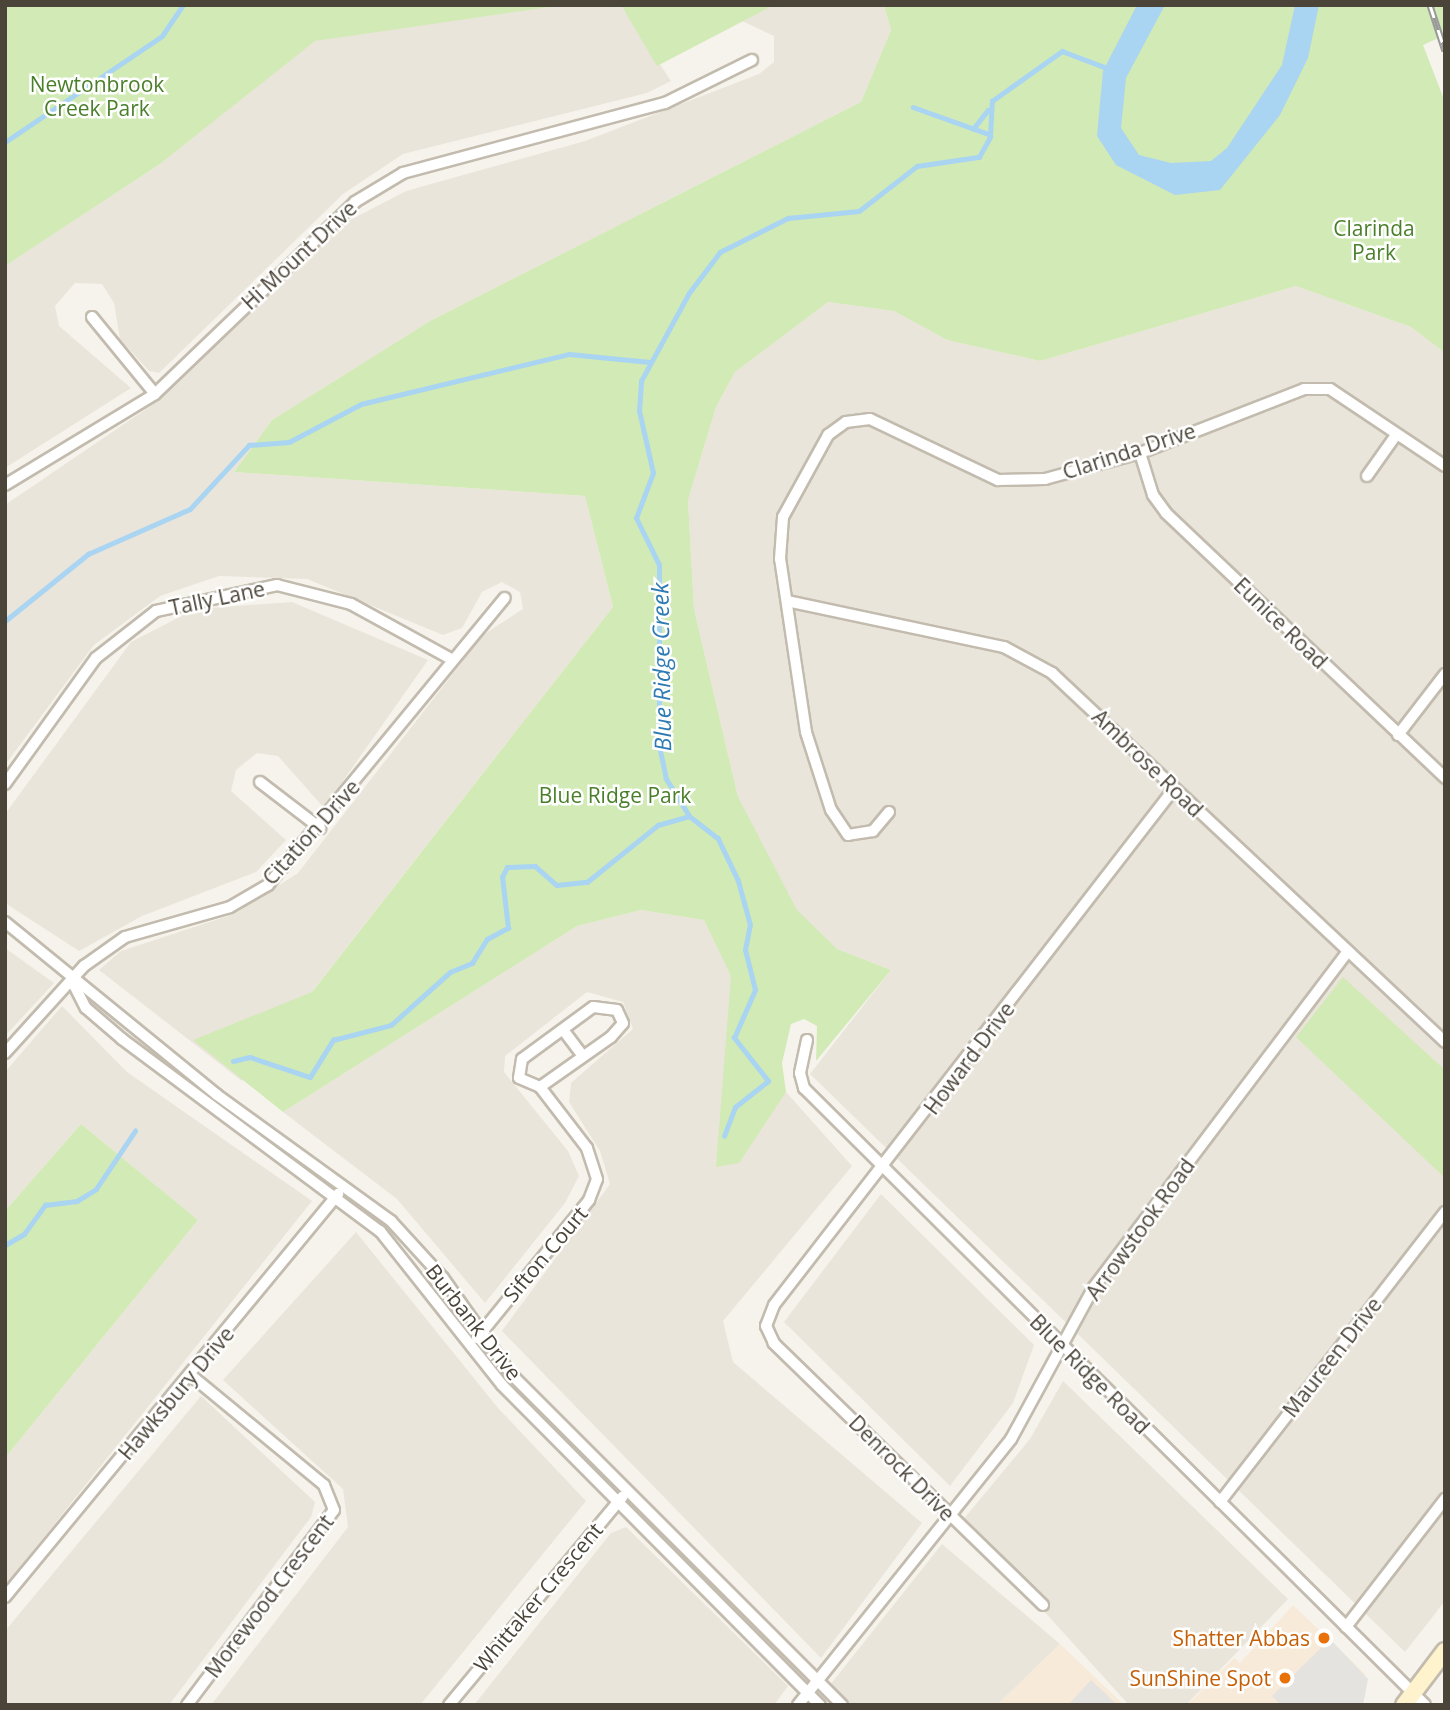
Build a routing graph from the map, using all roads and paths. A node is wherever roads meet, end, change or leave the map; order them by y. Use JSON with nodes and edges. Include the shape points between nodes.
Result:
{"nodes":[{"id":1,"x":751,"y":60,"type":"dead end"},
{"id":2,"x":92,"y":317,"type":"dead end"},
{"id":3,"x":155,"y":394,"type":"junction"},
{"id":4,"x":1396,"y":435,"type":"junction"},
{"id":5,"x":1140,"y":453,"type":"junction"},
{"id":6,"x":1445,"y":466,"type":"edge"},
{"id":7,"x":1367,"y":476,"type":"dead end"},
{"id":8,"x":5,"y":485,"type":"edge"},
{"id":9,"x":505,"y":598,"type":"dead end"},
{"id":10,"x":787,"y":601,"type":"junction"},
{"id":11,"x":452,"y":659,"type":"junction"},
{"id":12,"x":1445,"y":674,"type":"edge"},
{"id":13,"x":1398,"y":735,"type":"junction"},
{"id":14,"x":1445,"y":778,"type":"edge"},
{"id":15,"x":260,"y":782,"type":"dead end"},
{"id":16,"x":5,"y":784,"type":"edge"},
{"id":17,"x":1173,"y":790,"type":"junction"},
{"id":18,"x":889,"y":812,"type":"dead end"},
{"id":19,"x":320,"y":828,"type":"junction"},
{"id":20,"x":5,"y":922,"type":"edge"},
{"id":21,"x":1348,"y":951,"type":"junction"},
{"id":22,"x":72,"y":980,"type":"junction"},
{"id":23,"x":564,"y":1031,"type":"junction"},
{"id":24,"x":807,"y":1040,"type":"dead end"},
{"id":25,"x":1445,"y":1042,"type":"edge"},
{"id":26,"x":5,"y":1053,"type":"edge"},
{"id":27,"x":583,"y":1056,"type":"junction"},
{"id":28,"x":540,"y":1087,"type":"junction"},
{"id":29,"x":885,"y":1169,"type":"junction"},
{"id":30,"x":344,"y":1186,"type":"junction"},
{"id":31,"x":335,"y":1198,"type":"junction"},
{"id":32,"x":1445,"y":1212,"type":"edge"},
{"id":33,"x":766,"y":1326,"type":"joint"},
{"id":34,"x":480,"y":1334,"type":"junction"},
{"id":35,"x":471,"y":1346,"type":"junction"},
{"id":36,"x":1064,"y":1347,"type":"junction"},
{"id":37,"x":193,"y":1377,"type":"junction"},
{"id":38,"x":627,"y":1490,"type":"junction"},
{"id":39,"x":1445,"y":1499,"type":"edge"},
{"id":40,"x":617,"y":1502,"type":"junction"},
{"id":41,"x":1220,"y":1502,"type":"junction"},
{"id":42,"x":950,"y":1516,"type":"junction"},
{"id":43,"x":5,"y":1597,"type":"edge"},
{"id":44,"x":1043,"y":1605,"type":"dead end"},
{"id":45,"x":1346,"y":1627,"type":"junction"},
{"id":46,"x":1445,"y":1651,"type":"edge"},
{"id":47,"x":818,"y":1680,"type":"junction"},
{"id":48,"x":808,"y":1692,"type":"junction"},
{"id":49,"x":1414,"y":1701,"type":"edge"},
{"id":50,"x":187,"y":1705,"type":"edge"},
{"id":51,"x":449,"y":1705,"type":"edge"},
{"id":52,"x":798,"y":1705,"type":"edge"},
{"id":53,"x":820,"y":1705,"type":"edge"},
{"id":54,"x":842,"y":1705,"type":"edge"}],
"edges":[{"from":1,"to":3,"type":"street","name":"Hi Mount Drive","via":[[665,103],[403,173],[355,202]]},
{"from":2,"to":3,"type":"street"},
{"from":3,"to":8,"type":"street","name":"Hi Mount Drive"},
{"from":4,"to":5,"type":"street","name":"Clarinda Drive","via":[[1330,389],[1304,389]]},
{"from":4,"to":6,"type":"street","name":"Clarinda Drive"},
{"from":4,"to":7,"type":"street"},
{"from":5,"to":10,"type":"street","name":"Clarinda Drive","via":[[1045,479],[998,480],[870,419],[846,422],[828,435],[783,517],[780,559]]},
{"from":5,"to":13,"type":"street","name":"Eunice Road","via":[[1153,495],[1166,513]]},
{"from":9,"to":11,"type":"street","name":"Citation Drive"},
{"from":10,"to":17,"type":"street","name":"Ambrose Road","via":[[1004,647],[1052,673]]},
{"from":10,"to":18,"type":"street","name":"Clarinda Drive","via":[[806,732],[831,810],[848,835],[873,831]]},
{"from":11,"to":16,"type":"street","name":"Tally Lane","via":[[351,604],[278,585],[156,611],[96,659]]},
{"from":11,"to":19,"type":"street","name":"Citation Drive"},
{"from":12,"to":13,"type":"street"},
{"from":13,"to":14,"type":"street","name":"Eunice Road"},
{"from":15,"to":19,"type":"street"},
{"from":17,"to":21,"type":"street","name":"Ambrose Road"},
{"from":17,"to":29,"type":"street","name":"Howard Drive"},
{"from":19,"to":22,"type":"street","name":"Citation Drive","via":[[268,885],[230,907],[125,937]]},
{"from":20,"to":22,"type":"street","name":"Burbank Drive"},
{"from":21,"to":25,"type":"street","name":"Ambrose Road"},
{"from":21,"to":36,"type":"street","name":"Arrowstook Road","via":[[1094,1287]]},
{"from":22,"to":26,"type":"street","name":"Citation Drive"},
{"from":22,"to":30,"type":"street","name":"Burbank Drive"},
{"from":22,"to":31,"type":"street","name":"Burbank Drive","via":[[86,1008],[122,1039]]},
{"from":23,"to":27,"type":"street"},
{"from":23,"to":27,"type":"street","name":"Sifton Court","via":[[593,1007],[617,1010],[623,1023]]},
{"from":23,"to":28,"type":"street","name":"Sifton Court","via":[[522,1059],[519,1078]]},
{"from":24,"to":29,"type":"street","name":"Blue Ridge Road","via":[[800,1073],[804,1088]]},
{"from":27,"to":28,"type":"street","name":"Sifton Court"},
{"from":28,"to":34,"type":"street","name":"Sifton Court","via":[[587,1148],[597,1179],[589,1200]]},
{"from":29,"to":33,"type":"street","name":"Howard Drive","via":[[774,1305]]},
{"from":29,"to":36,"type":"street","name":"Blue Ridge Road"},
{"from":30,"to":31,"type":"street","name":"Hawksbury Drive"},
{"from":30,"to":34,"type":"street","name":"Burbank Drive","via":[[391,1221],[443,1278]]},
{"from":31,"to":35,"type":"street","name":"Burbank Drive","via":[[380,1231]]},
{"from":31,"to":37,"type":"street","name":"Hawksbury Drive"},
{"from":32,"to":41,"type":"street","name":"Maureen Drive"},
{"from":33,"to":42,"type":"street","name":"Denrock Drive","via":[[774,1343]]},
{"from":34,"to":35,"type":"street","name":"Sifton Court"},
{"from":34,"to":38,"type":"street","name":"Burbank Drive","via":[[511,1374]]},
{"from":35,"to":40,"type":"street","name":"Burbank Drive"},
{"from":36,"to":41,"type":"street","name":"Blue Ridge Road"},
{"from":36,"to":42,"type":"street","name":"Arrowstook Road","via":[[1033,1407]]},
{"from":37,"to":43,"type":"street","name":"Hawksbury Drive"},
{"from":37,"to":50,"type":"street","name":"Morewood Crescent","via":[[324,1485],[334,1510]]},
{"from":38,"to":40,"type":"street","name":"Whittaker Crescent"},
{"from":38,"to":47,"type":"street","name":"Burbank Drive"},
{"from":39,"to":45,"type":"street"},
{"from":40,"to":48,"type":"street","name":"Burbank Drive"},
{"from":40,"to":51,"type":"street","name":"Whittaker Crescent"},
{"from":41,"to":45,"type":"street","name":"Blue Ridge Road"},
{"from":42,"to":44,"type":"street","name":"Denrock Drive"},
{"from":42,"to":47,"type":"street","name":"Arrowstook Road"},
{"from":45,"to":49,"type":"street","name":"Blue Ridge Road"},
{"from":46,"to":49,"type":"main road"},
{"from":47,"to":48,"type":"street","name":"Arrowstook Road"},
{"from":47,"to":54,"type":"street","name":"Burbank Drive"},
{"from":48,"to":52,"type":"street","name":"Arrowstook Road"},
{"from":48,"to":53,"type":"street","name":"Burbank Drive"}]}
